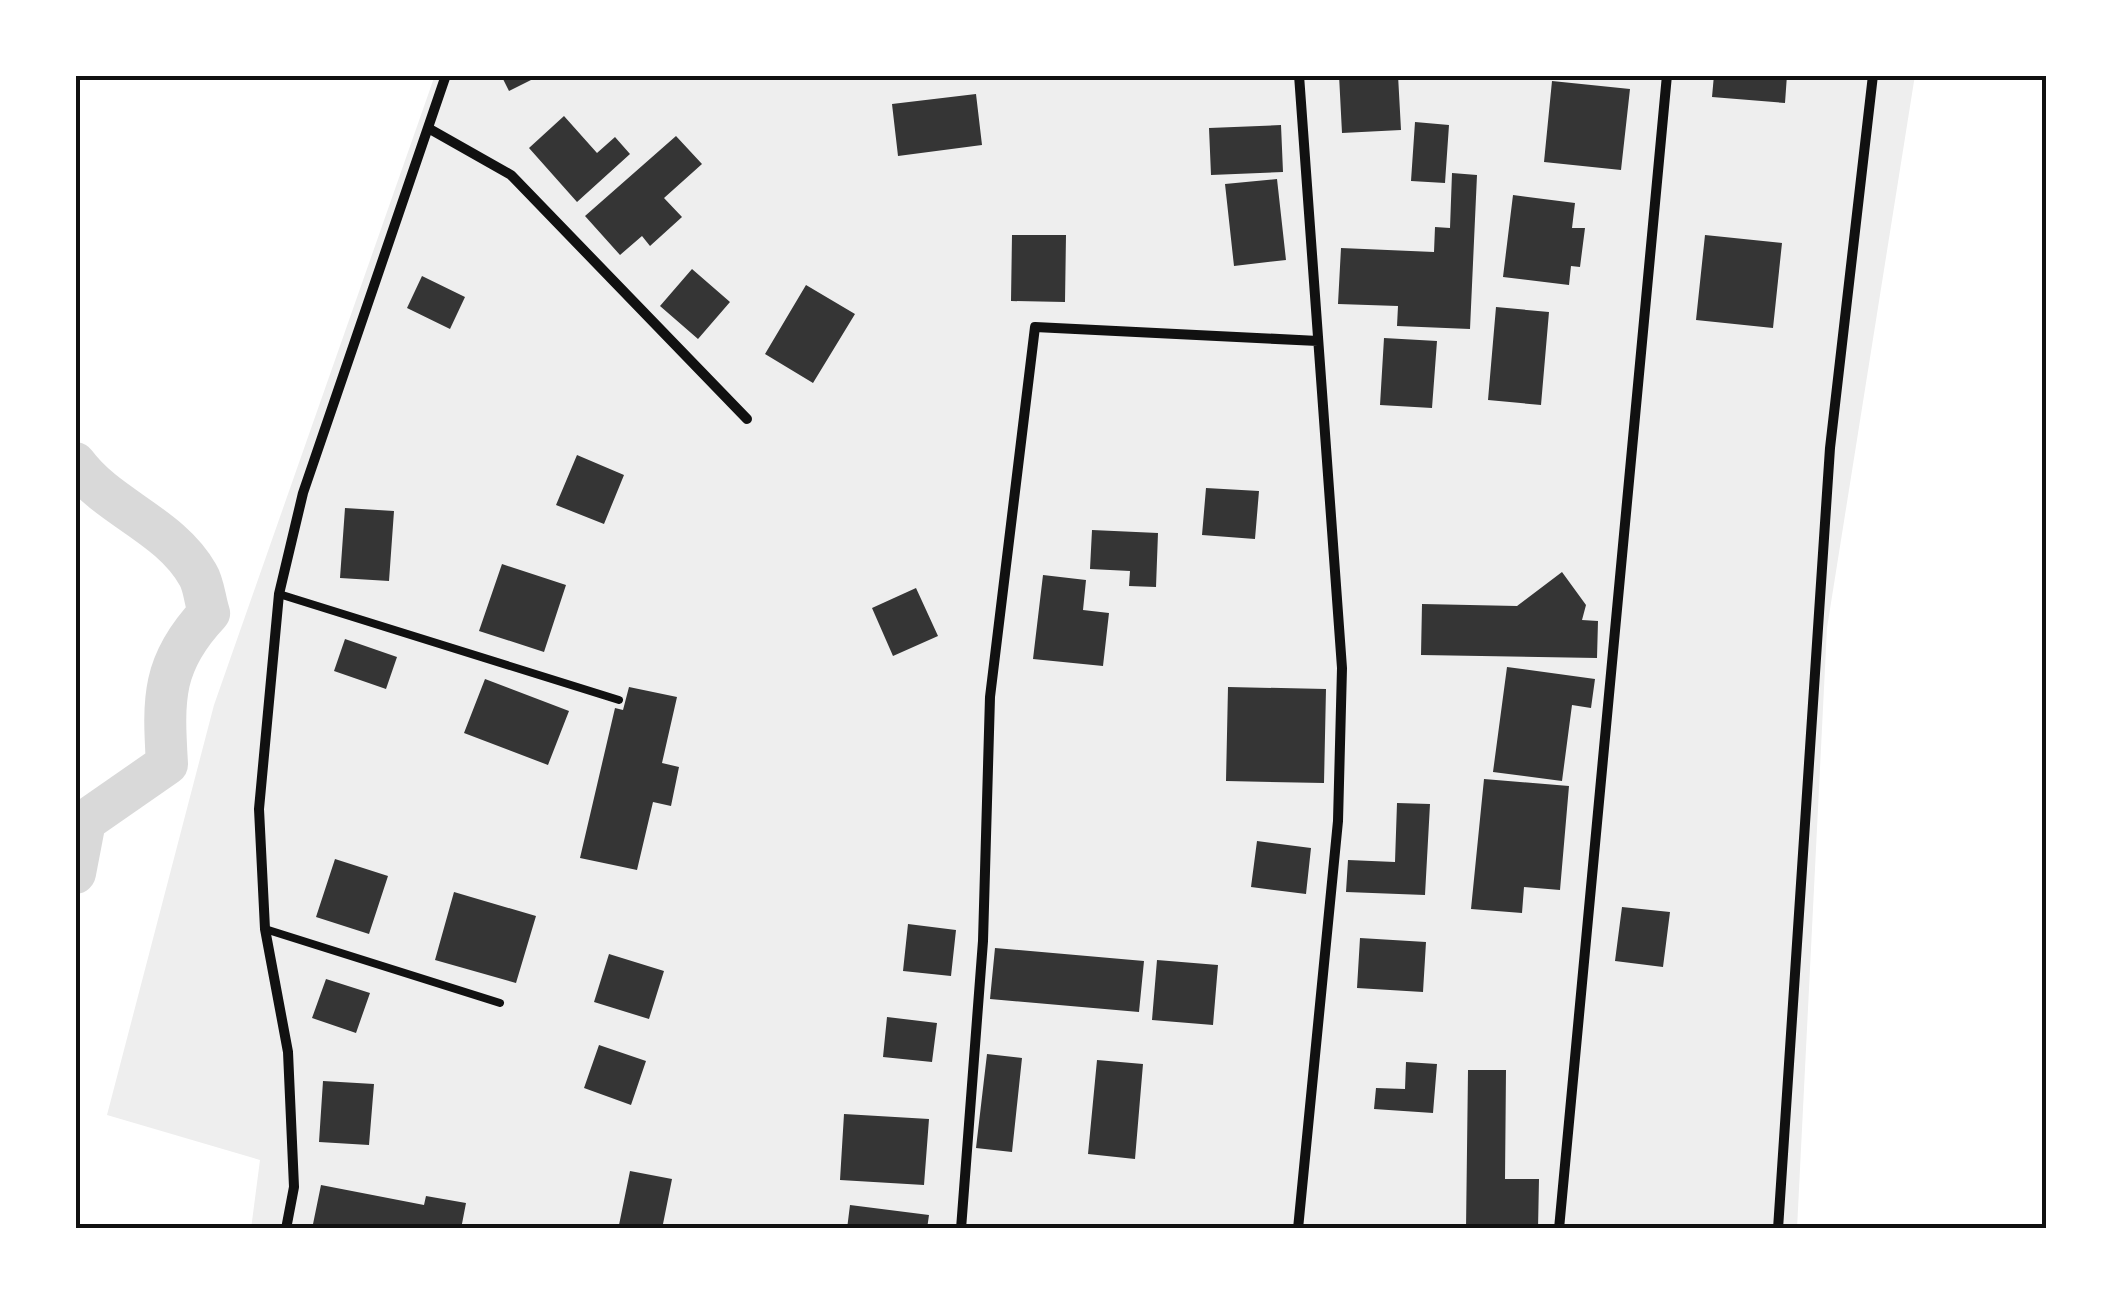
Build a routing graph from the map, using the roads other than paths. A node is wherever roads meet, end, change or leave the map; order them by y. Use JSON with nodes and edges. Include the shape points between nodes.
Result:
{"nodes":[{"id":1,"x":446,"y":75,"type":"edge"},
{"id":2,"x":1299,"y":75,"type":"edge"},
{"id":3,"x":1667,"y":75,"type":"edge"},
{"id":4,"x":1874,"y":75,"type":"edge"},
{"id":5,"x":428,"y":128,"type":"junction"},
{"id":6,"x":1318,"y":341,"type":"junction"},
{"id":7,"x":748,"y":419,"type":"dead end"},
{"id":8,"x":279,"y":594,"type":"junction"},
{"id":9,"x":620,"y":700,"type":"dead end"},
{"id":10,"x":265,"y":929,"type":"junction"},
{"id":11,"x":500,"y":1003,"type":"dead end"},
{"id":12,"x":286,"y":1229,"type":"edge"},
{"id":13,"x":961,"y":1229,"type":"edge"},
{"id":14,"x":1298,"y":1229,"type":"edge"},
{"id":15,"x":1558,"y":1229,"type":"edge"},
{"id":16,"x":1778,"y":1229,"type":"edge"}],
"edges":[{"from":1,"to":5,"type":"street"},
{"from":2,"to":6,"type":"street"},
{"from":3,"to":15,"type":"street"},
{"from":4,"to":16,"type":"street","via":[[1830,448]]},
{"from":5,"to":7,"type":"street","via":[[510,176]]},
{"from":5,"to":8,"type":"street","via":[[303,493]]},
{"from":6,"to":13,"type":"street","via":[[1035,328],[990,697],[983,941]]},
{"from":6,"to":14,"type":"street","via":[[1341,706],[1338,821]]},
{"from":8,"to":9,"type":"lane"},
{"from":8,"to":10,"type":"street","via":[[259,809]]},
{"from":10,"to":11,"type":"lane"},
{"from":10,"to":12,"type":"street","via":[[288,1052],[294,1187]]}]}
